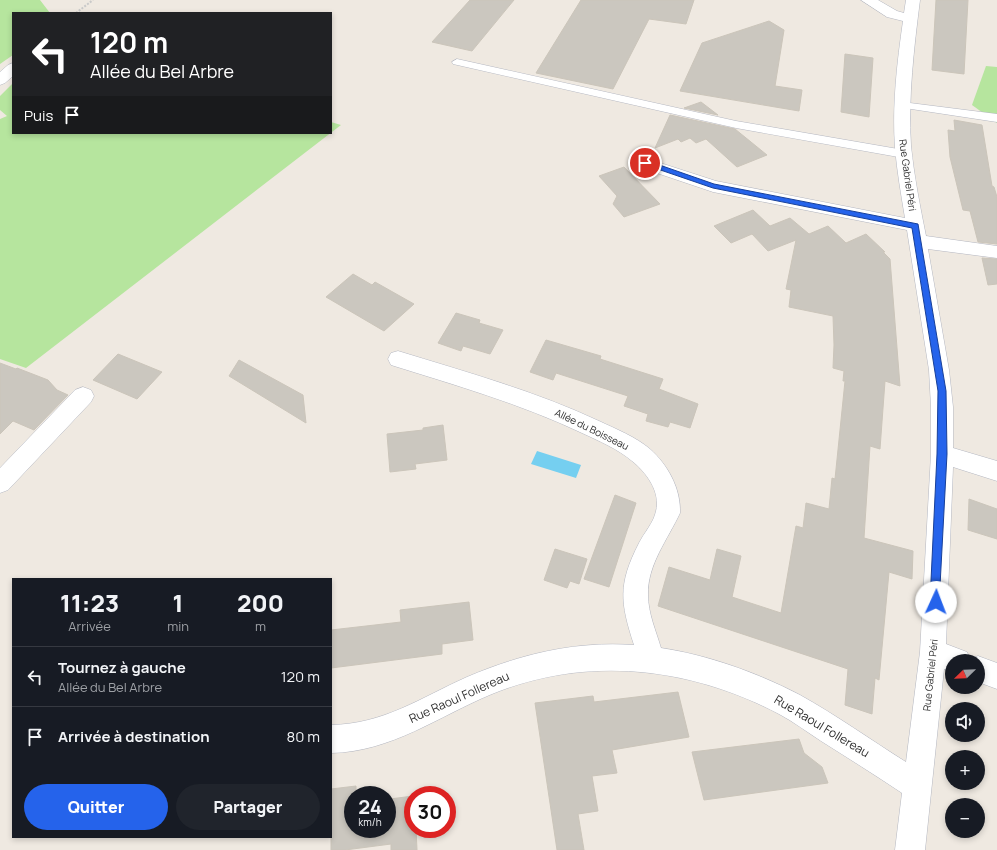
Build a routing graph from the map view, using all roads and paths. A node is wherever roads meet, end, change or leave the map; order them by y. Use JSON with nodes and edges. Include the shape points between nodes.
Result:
{"nodes":[{"id":1,"x":93,"y":0,"type":"edge"},
{"id":2,"x":868,"y":0,"type":"edge"},
{"id":3,"x":912,"y":10,"type":"edge"},
{"id":4,"x":77,"y":12,"type":"edge"},
{"id":5,"x":457,"y":62,"type":"dead end"},
{"id":6,"x":12,"y":69,"type":"edge"},
{"id":7,"x":0,"y":80,"type":"edge"},
{"id":8,"x":902,"y":105,"type":"junction"},
{"id":9,"x":997,"y":118,"type":"edge"},
{"id":10,"x":904,"y":154,"type":"junction"},
{"id":11,"x":645,"y":163,"type":"dead end"},
{"id":12,"x":916,"y":233,"type":"junction"},
{"id":13,"x":997,"y":252,"type":"edge"},
{"id":14,"x":398,"y":359,"type":"dead end"},
{"id":15,"x":83,"y":396,"type":"dead end"},
{"id":16,"x":942,"y":454,"type":"junction"},
{"id":17,"x":997,"y":471,"type":"edge"},
{"id":18,"x":0,"y":483,"type":"edge"},
{"id":19,"x":933,"y":652,"type":"junction"},
{"id":20,"x":945,"y":656,"type":"edge"},
{"id":21,"x":652,"y":660,"type":"junction"},
{"id":22,"x":985,"y":672,"type":"edge"},
{"id":23,"x":997,"y":676,"type":"edge"},
{"id":24,"x":332,"y":739,"type":"edge"},
{"id":25,"x":918,"y":786,"type":"junction"},
{"id":26,"x":910,"y":850,"type":"edge"}],
"edges":[{"from":1,"to":4,"type":"path"},
{"from":2,"to":3,"type":"street","via":[[892,14]]},
{"from":3,"to":8,"type":"street","name":"Rue Gabriel Péri","via":[[904,66]]},
{"from":5,"to":10,"type":"lane","via":[[785,134]]},
{"from":6,"to":7,"type":"street"},
{"from":8,"to":9,"type":"lane"},
{"from":8,"to":10,"type":"street","name":"Rue Gabriel Péri"},
{"from":10,"to":12,"type":"street","name":"Rue Gabriel Péri"},
{"from":11,"to":12,"type":"street","via":[[713,186]]},
{"from":12,"to":13,"type":"street"},
{"from":12,"to":16,"type":"street","name":"Rue Gabriel Péri","via":[[942,391]]},
{"from":14,"to":21,"type":"street","name":"Allée du Boisseau","via":[[563,414],[632,448],[649,464],[663,482],[669,506],[668,513],[639,570],[636,583],[637,609]]},
{"from":15,"to":18,"type":"street"},
{"from":16,"to":17,"type":"street"},
{"from":16,"to":19,"type":"street","name":"Rue Gabriel Péri"},
{"from":19,"to":20,"type":"street"},
{"from":19,"to":25,"type":"street","name":"Rue Gabriel Péri"},
{"from":21,"to":24,"type":"street","name":"Rue Raoul Follereau","via":[[593,657],[548,663],[477,686],[379,731],[359,738]]},
{"from":21,"to":25,"type":"street","name":"Rue Raoul Follereau","via":[[706,672],[769,694],[790,704]]},
{"from":22,"to":23,"type":"street"},
{"from":25,"to":26,"type":"street","name":"Rue Gabriel Péri"}]}
